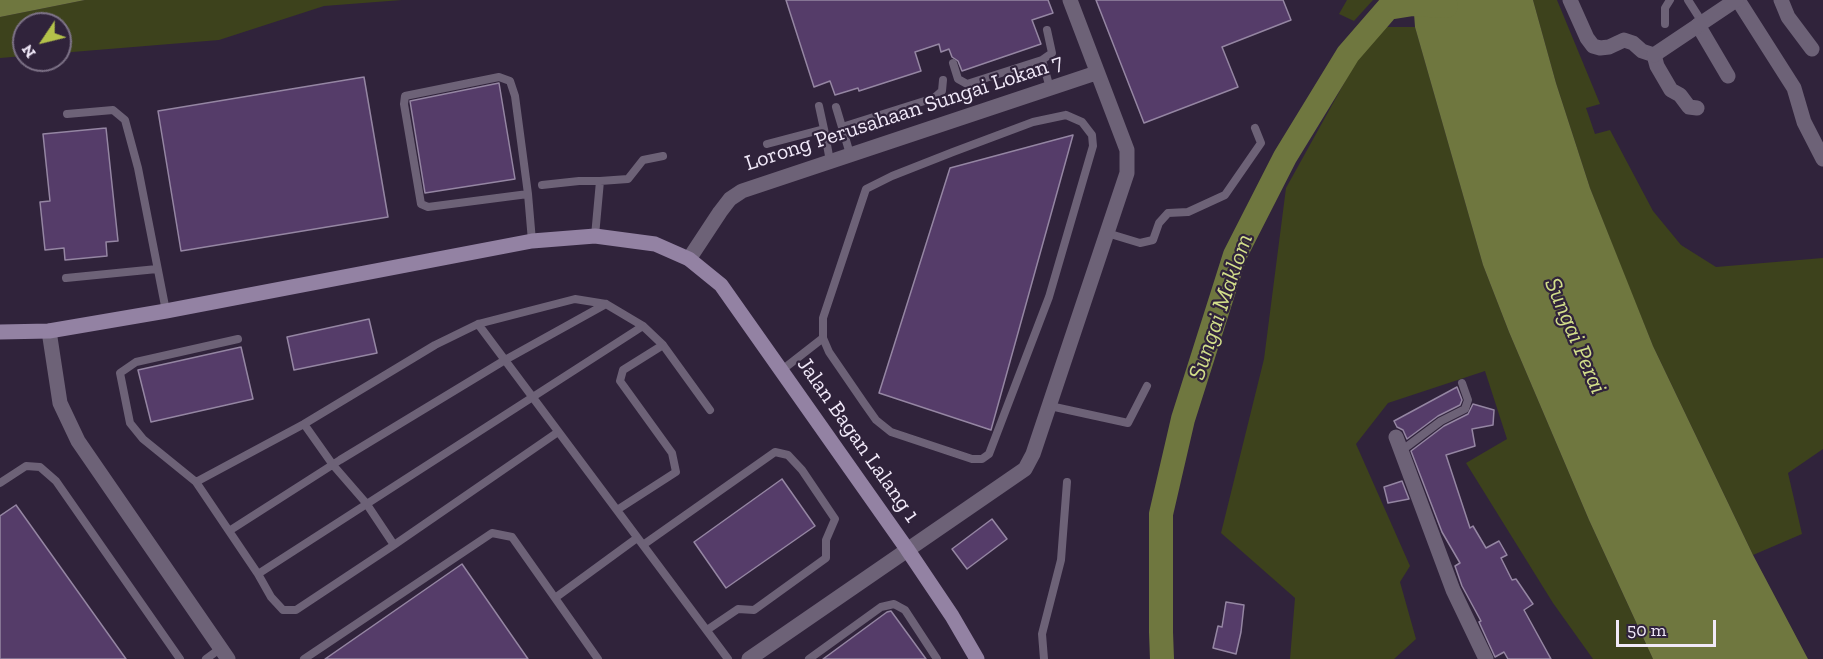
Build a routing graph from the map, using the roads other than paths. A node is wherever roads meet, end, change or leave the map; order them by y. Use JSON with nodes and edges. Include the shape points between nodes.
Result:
{"nodes":[{"id":1,"x":1070,"y":0,"type":"edge"},
{"id":2,"x":1570,"y":0,"type":"edge"},
{"id":3,"x":1670,"y":0,"type":"edge"},
{"id":4,"x":1688,"y":0,"type":"edge"},
{"id":5,"x":1737,"y":0,"type":"edge"},
{"id":6,"x":1781,"y":0,"type":"edge"},
{"id":7,"x":1700,"y":23,"type":"junction"},
{"id":8,"x":1665,"y":24,"type":"dead end"},
{"id":9,"x":1047,"y":30,"type":"dead end"},
{"id":10,"x":1812,"y":49,"type":"dead end"},
{"id":11,"x":1654,"y":55,"type":"junction"},
{"id":12,"x":1042,"y":60,"type":"junction"},
{"id":13,"x":952,"y":63,"type":"dead end"},
{"id":14,"x":1096,"y":73,"type":"junction"},
{"id":15,"x":1728,"y":76,"type":"dead end"},
{"id":16,"x":943,"y":80,"type":"dead end"},
{"id":17,"x":1050,"y":88,"type":"junction"},
{"id":18,"x":819,"y":106,"type":"dead end"},
{"id":19,"x":836,"y":107,"type":"dead end"},
{"id":20,"x":1697,"y":108,"type":"dead end"},
{"id":21,"x":67,"y":114,"type":"dead end"},
{"id":22,"x":842,"y":127,"type":"junction"},
{"id":23,"x":1255,"y":128,"type":"dead end"},
{"id":24,"x":824,"y":129,"type":"junction"},
{"id":25,"x":767,"y":144,"type":"dead end"},
{"id":26,"x":850,"y":154,"type":"junction"},
{"id":27,"x":663,"y":156,"type":"dead end"},
{"id":28,"x":1823,"y":159,"type":"edge"},
{"id":29,"x":830,"y":161,"type":"junction"},
{"id":30,"x":600,"y":181,"type":"junction"},
{"id":31,"x":543,"y":185,"type":"dead end"},
{"id":32,"x":528,"y":194,"type":"junction"},
{"id":33,"x":1107,"y":233,"type":"junction"},
{"id":34,"x":595,"y":236,"type":"junction"},
{"id":35,"x":532,"y":241,"type":"junction"},
{"id":36,"x":688,"y":260,"type":"junction"},
{"id":37,"x":157,"y":269,"type":"junction"},
{"id":38,"x":66,"y":278,"type":"dead end"},
{"id":39,"x":606,"y":304,"type":"junction"},
{"id":40,"x":166,"y":312,"type":"junction"},
{"id":41,"x":478,"y":324,"type":"junction"},
{"id":42,"x":643,"y":326,"type":"junction"},
{"id":43,"x":49,"y":331,"type":"junction"},
{"id":44,"x":0,"y":332,"type":"edge"},
{"id":45,"x":823,"y":338,"type":"junction"},
{"id":46,"x":238,"y":339,"type":"dead end"},
{"id":47,"x":663,"y":345,"type":"junction"},
{"id":48,"x":505,"y":360,"type":"junction"},
{"id":49,"x":782,"y":369,"type":"junction"},
{"id":50,"x":1461,"y":383,"type":"dead end"},
{"id":51,"x":1147,"y":386,"type":"dead end"},
{"id":52,"x":533,"y":398,"type":"junction"},
{"id":53,"x":1050,"y":406,"type":"junction"},
{"id":54,"x":710,"y":410,"type":"dead end"},
{"id":55,"x":304,"y":424,"type":"junction"},
{"id":56,"x":558,"y":432,"type":"junction"},
{"id":57,"x":1398,"y":444,"type":"joint"},
{"id":58,"x":333,"y":465,"type":"junction"},
{"id":59,"x":196,"y":482,"type":"junction"},
{"id":60,"x":1067,"y":482,"type":"dead end"},
{"id":61,"x":0,"y":483,"type":"edge"},
{"id":62,"x":366,"y":503,"type":"junction"},
{"id":63,"x":617,"y":510,"type":"junction"},
{"id":64,"x":229,"y":531,"type":"junction"},
{"id":65,"x":637,"y":538,"type":"junction"},
{"id":66,"x":643,"y":545,"type":"junction"},
{"id":67,"x":394,"y":546,"type":"junction"},
{"id":68,"x":907,"y":549,"type":"junction"},
{"id":69,"x":258,"y":574,"type":"junction"},
{"id":70,"x":555,"y":598,"type":"junction"},
{"id":71,"x":706,"y":630,"type":"junction"},
{"id":72,"x":225,"y":653,"type":"edge"},
{"id":73,"x":180,"y":659,"type":"edge"},
{"id":74,"x":206,"y":659,"type":"edge"},
{"id":75,"x":304,"y":659,"type":"edge"},
{"id":76,"x":598,"y":659,"type":"edge"},
{"id":77,"x":728,"y":659,"type":"edge"},
{"id":78,"x":750,"y":659,"type":"edge"},
{"id":79,"x":808,"y":659,"type":"edge"},
{"id":80,"x":937,"y":659,"type":"edge"},
{"id":81,"x":977,"y":659,"type":"edge"},
{"id":82,"x":1044,"y":659,"type":"edge"},
{"id":83,"x":1486,"y":659,"type":"edge"}],
"edges":[{"from":1,"to":14,"type":"street"},
{"from":2,"to":11,"type":"street","via":[[1593,46],[1609,47],[1624,40]]},
{"from":3,"to":8,"type":"lane","via":[[1665,8]]},
{"from":4,"to":7,"type":"lane"},
{"from":5,"to":7,"type":"street"},
{"from":5,"to":28,"type":"street","via":[[1794,88],[1804,122]]},
{"from":6,"to":10,"type":"street","via":[[1788,17]]},
{"from":7,"to":11,"type":"street"},
{"from":7,"to":15,"type":"street"},
{"from":9,"to":12,"type":"lane","via":[[1052,53]]},
{"from":11,"to":20,"type":"street","via":[[1671,90],[1689,107]]},
{"from":12,"to":13,"type":"lane","via":[[967,84],[958,79]]},
{"from":12,"to":17,"type":"lane"},
{"from":14,"to":17,"type":"street","name":"Lorong Perusahaan Sungai Lokan 7"},
{"from":14,"to":33,"type":"street","via":[[1127,150],[1127,173]]},
{"from":16,"to":22,"type":"lane","via":[[942,90],[934,98]]},
{"from":17,"to":26,"type":"street","name":"Lorong Perusahaan Sungai Lokan 7"},
{"from":18,"to":24,"type":"lane"},
{"from":19,"to":22,"type":"lane"},
{"from":21,"to":37,"type":"lane","via":[[113,110],[125,120]]},
{"from":22,"to":26,"type":"lane"},
{"from":23,"to":33,"type":"lane","via":[[1261,143],[1225,195],[1188,212],[1168,213],[1159,223],[1153,240],[1140,243]]},
{"from":24,"to":25,"type":"lane"},
{"from":24,"to":29,"type":"lane"},
{"from":26,"to":29,"type":"street","name":"Lorong Perusahaan Sungai Lokan 7"},
{"from":27,"to":30,"type":"lane","via":[[642,160],[628,179]]},
{"from":29,"to":36,"type":"street","name":"Lorong Perusahaan Sungai Lokan 7","via":[[742,191],[730,199]]},
{"from":30,"to":31,"type":"lane"},
{"from":30,"to":34,"type":"lane"},
{"from":32,"to":32,"type":"lane","via":[[510,81],[499,77],[405,96],[421,204],[428,207]]},
{"from":32,"to":35,"type":"lane"},
{"from":33,"to":53,"type":"street"},
{"from":34,"to":35,"type":"main road","name":"Jalan Bagan Lalang 1"},
{"from":34,"to":36,"type":"main road","name":"Jalan Bagan Lalang 1","via":[[655,244]]},
{"from":35,"to":40,"type":"main road","name":"Jalan Bagan Lalang 1"},
{"from":36,"to":49,"type":"main road","name":"Jalan Bagan Lalang 1","via":[[721,285]]},
{"from":37,"to":38,"type":"lane"},
{"from":37,"to":40,"type":"lane"},
{"from":39,"to":41,"type":"lane","via":[[575,299]]},
{"from":39,"to":42,"type":"lane"},
{"from":39,"to":48,"type":"lane"},
{"from":40,"to":43,"type":"main road","name":"Jalan Bagan Lalang 1"},
{"from":41,"to":48,"type":"lane"},
{"from":41,"to":55,"type":"lane","via":[[435,345]]},
{"from":42,"to":47,"type":"lane"},
{"from":42,"to":52,"type":"lane"},
{"from":43,"to":44,"type":"main road","name":"Jalan Bagan Lalang 1"},
{"from":43,"to":72,"type":"street","via":[[60,403],[78,441]]},
{"from":45,"to":45,"type":"lane","via":[[823,318],[866,189],[1033,122],[1066,115],[1082,122],[1092,135],[1093,146],[1049,297],[989,454],[972,459],[891,432],[876,420]]},
{"from":45,"to":49,"type":"lane"},
{"from":46,"to":59,"type":"lane","via":[[136,362],[120,373],[130,423],[143,439]]},
{"from":47,"to":54,"type":"lane"},
{"from":47,"to":63,"type":"lane","via":[[623,370],[620,381],[672,453],[676,472]]},
{"from":48,"to":52,"type":"lane"},
{"from":48,"to":58,"type":"lane"},
{"from":49,"to":68,"type":"main road","name":"Jalan Bagan Lalang 1"},
{"from":50,"to":57,"type":"lane","via":[[1468,400],[1465,409]]},
{"from":51,"to":53,"type":"lane","via":[[1128,423]]},
{"from":52,"to":56,"type":"lane"},
{"from":52,"to":62,"type":"lane"},
{"from":53,"to":68,"type":"street","via":[[1034,454],[1024,469]]},
{"from":55,"to":58,"type":"lane"},
{"from":55,"to":59,"type":"lane"},
{"from":56,"to":63,"type":"lane"},
{"from":56,"to":67,"type":"lane"},
{"from":57,"to":83,"type":"street","via":[[1453,590]]},
{"from":58,"to":62,"type":"lane"},
{"from":58,"to":64,"type":"lane"},
{"from":59,"to":64,"type":"lane"},
{"from":60,"to":82,"type":"lane","via":[[1061,560],[1042,634]]},
{"from":61,"to":73,"type":"lane","via":[[26,466],[40,467],[56,482]]},
{"from":62,"to":67,"type":"lane"},
{"from":62,"to":69,"type":"lane"},
{"from":63,"to":65,"type":"lane"},
{"from":64,"to":69,"type":"lane"},
{"from":65,"to":66,"type":"lane"},
{"from":65,"to":70,"type":"lane"},
{"from":66,"to":71,"type":"lane"},
{"from":66,"to":71,"type":"lane","via":[[775,452],[788,455],[802,470],[835,519],[826,540],[826,558],[754,610],[738,609]]},
{"from":67,"to":69,"type":"lane","via":[[296,610],[283,610]]},
{"from":68,"to":78,"type":"street"},
{"from":68,"to":81,"type":"main road","name":"Jalan Bagan Lalang 1"},
{"from":70,"to":75,"type":"lane","via":[[512,537],[492,533]]},
{"from":70,"to":76,"type":"lane"},
{"from":71,"to":77,"type":"lane"},
{"from":72,"to":74,"type":"lane"},
{"from":79,"to":80,"type":"lane","via":[[880,606],[894,604],[905,610]]}]}
